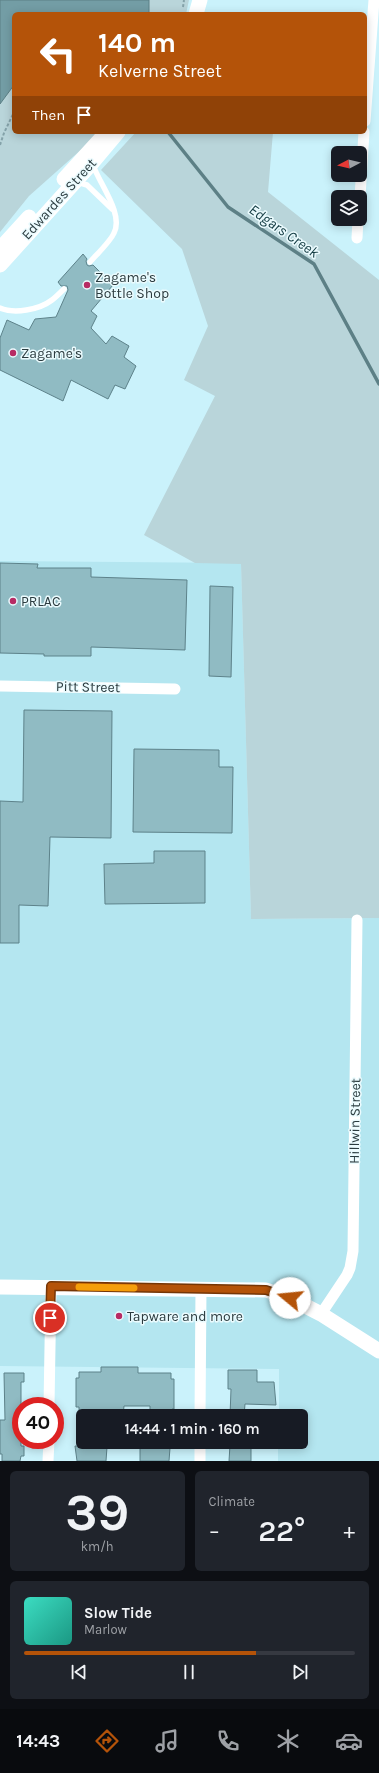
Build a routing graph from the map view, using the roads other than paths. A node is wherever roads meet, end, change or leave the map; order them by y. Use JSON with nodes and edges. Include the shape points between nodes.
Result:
{"nodes":[{"id":1,"x":200,"y":0,"type":"edge"},
{"id":2,"x":374,"y":0,"type":"edge"},
{"id":3,"x":197,"y":12,"type":"edge"},
{"id":4,"x":367,"y":94,"type":"edge"},
{"id":5,"x":105,"y":134,"type":"edge"},
{"id":6,"x":116,"y":134,"type":"edge"},
{"id":7,"x":364,"y":134,"type":"edge"},
{"id":8,"x":92,"y":164,"type":"junction"},
{"id":9,"x":74,"y":173,"type":"junction"},
{"id":10,"x":360,"y":190,"type":"edge"},
{"id":11,"x":116,"y":214,"type":"junction"},
{"id":12,"x":358,"y":226,"type":"edge"},
{"id":13,"x":357,"y":238,"type":"dead end"},
{"id":14,"x":0,"y":249,"type":"edge"},
{"id":15,"x":90,"y":262,"type":"dead end"},
{"id":16,"x":0,"y":265,"type":"edge"},
{"id":17,"x":64,"y":289,"type":"dead end"},
{"id":18,"x":1,"y":308,"type":"edge"},
{"id":19,"x":0,"y":686,"type":"edge"},
{"id":20,"x":175,"y":689,"type":"dead end"},
{"id":21,"x":357,"y":920,"type":"dead end"},
{"id":22,"x":51,"y":1286,"type":"junction"},
{"id":23,"x":0,"y":1287,"type":"edge"},
{"id":24,"x":201,"y":1289,"type":"junction"},
{"id":25,"x":322,"y":1314,"type":"junction"},
{"id":26,"x":379,"y":1351,"type":"edge"},
{"id":27,"x":49,"y":1397,"type":"edge"},
{"id":28,"x":200,"y":1409,"type":"edge"},
{"id":29,"x":48,"y":1449,"type":"edge"},
{"id":30,"x":200,"y":1449,"type":"edge"},
{"id":31,"x":48,"y":1461,"type":"edge"},
{"id":32,"x":200,"y":1461,"type":"edge"}],
"edges":[{"from":1,"to":3,"type":"street"},
{"from":2,"to":4,"type":"street"},
{"from":5,"to":9,"type":"street","name":"Edwardes Street"},
{"from":6,"to":8,"type":"street","name":"Edwardes Street"},
{"from":7,"to":10,"type":"street"},
{"from":8,"to":9,"type":"street","name":"Edwardes Street"},
{"from":8,"to":11,"type":"lane"},
{"from":9,"to":11,"type":"lane"},
{"from":9,"to":14,"type":"street","name":"Edwardes Street"},
{"from":9,"to":16,"type":"street","name":"Edwardes Street"},
{"from":11,"to":15,"type":"lane","via":[[114,234]]},
{"from":12,"to":13,"type":"street"},
{"from":17,"to":18,"type":"lane","via":[[51,301],[33,308],[13,311]]},
{"from":19,"to":20,"type":"street","name":"Pitt Street"},
{"from":21,"to":25,"type":"street","name":"Hillwin Street","via":[[353,1251],[349,1272]]},
{"from":22,"to":23,"type":"street"},
{"from":22,"to":24,"type":"street"},
{"from":22,"to":27,"type":"street"},
{"from":24,"to":25,"type":"street","via":[[266,1290],[290,1298]]},
{"from":24,"to":28,"type":"street"},
{"from":25,"to":26,"type":"street"},
{"from":29,"to":31,"type":"street"},
{"from":30,"to":32,"type":"street"}]}
